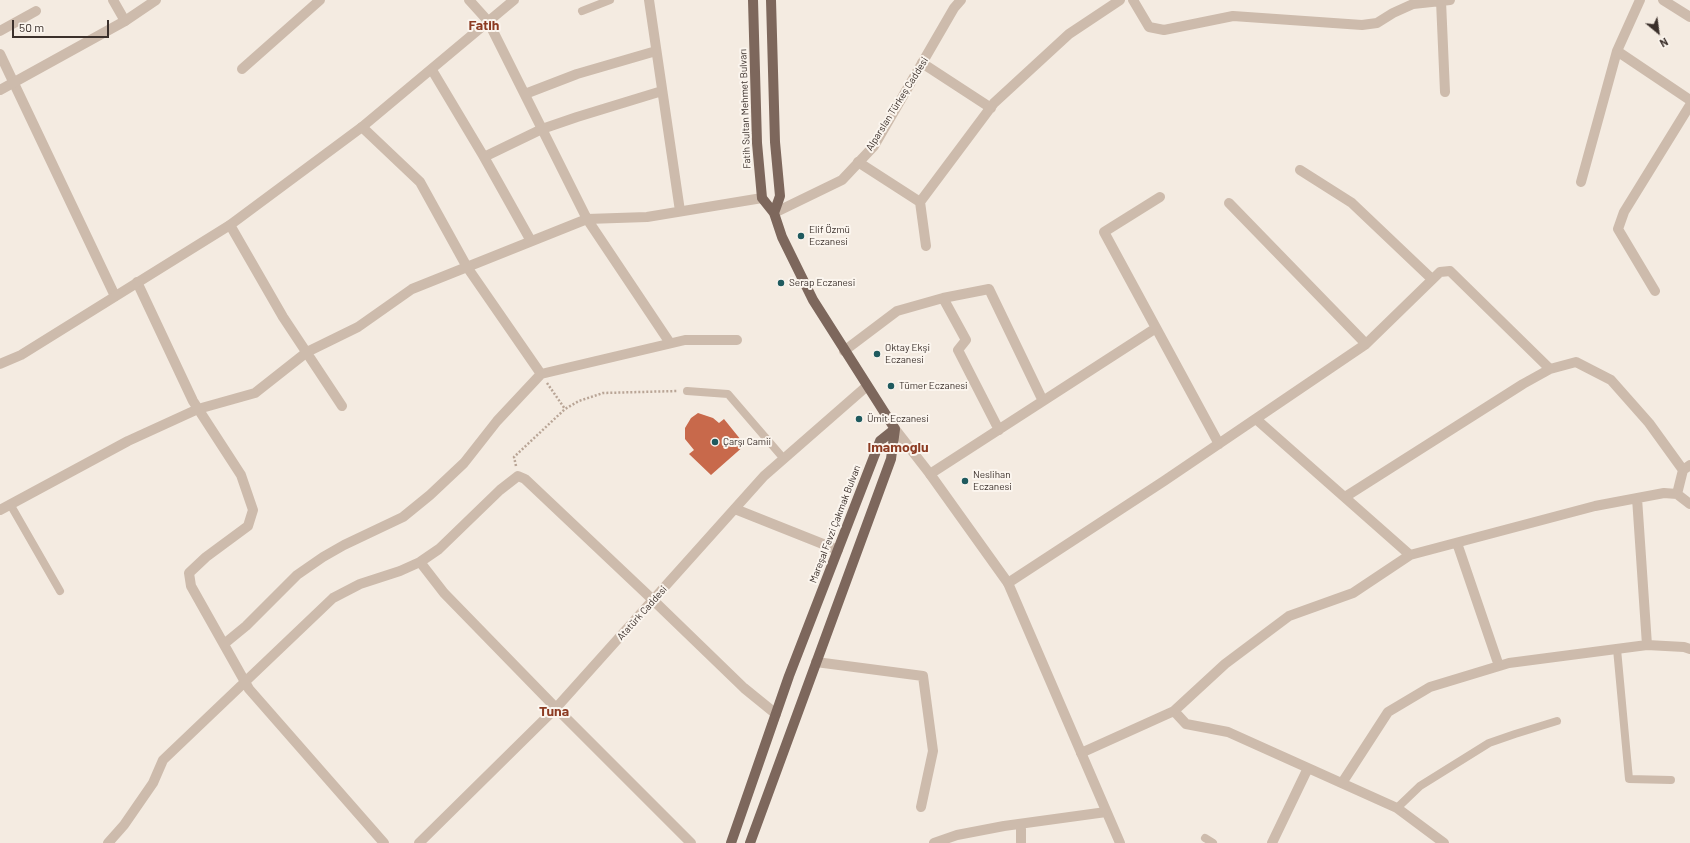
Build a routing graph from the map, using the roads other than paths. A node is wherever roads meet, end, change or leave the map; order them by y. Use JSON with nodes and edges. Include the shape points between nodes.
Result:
{"nodes":[{"id":1,"x":113,"y":0,"type":"edge"},
{"id":2,"x":156,"y":0,"type":"edge"},
{"id":3,"x":320,"y":0,"type":"edge"},
{"id":4,"x":469,"y":0,"type":"edge"},
{"id":5,"x":514,"y":0,"type":"edge"},
{"id":6,"x":610,"y":0,"type":"edge"},
{"id":7,"x":649,"y":0,"type":"edge"},
{"id":8,"x":753,"y":0,"type":"edge"},
{"id":9,"x":771,"y":0,"type":"edge"},
{"id":10,"x":961,"y":0,"type":"edge"},
{"id":11,"x":1120,"y":0,"type":"edge"},
{"id":12,"x":1133,"y":0,"type":"edge"},
{"id":13,"x":1640,"y":0,"type":"edge"},
{"id":14,"x":1663,"y":0,"type":"edge"},
{"id":15,"x":1446,"y":1,"type":"edge"},
{"id":16,"x":36,"y":11,"type":"dead end"},
{"id":17,"x":582,"y":11,"type":"dead end"},
{"id":18,"x":1690,"y":16,"type":"edge"},
{"id":19,"x":125,"y":21,"type":"junction"},
{"id":20,"x":488,"y":21,"type":"junction"},
{"id":21,"x":0,"y":31,"type":"edge"},
{"id":22,"x":656,"y":51,"type":"junction"},
{"id":23,"x":1617,"y":51,"type":"junction"},
{"id":24,"x":0,"y":54,"type":"edge"},
{"id":25,"x":922,"y":63,"type":"junction"},
{"id":26,"x":242,"y":69,"type":"dead end"},
{"id":27,"x":432,"y":70,"type":"junction"},
{"id":28,"x":13,"y":82,"type":"junction"},
{"id":29,"x":0,"y":90,"type":"edge"},
{"id":30,"x":662,"y":91,"type":"junction"},
{"id":31,"x":1445,"y":92,"type":"dead end"},
{"id":32,"x":525,"y":94,"type":"junction"},
{"id":33,"x":1690,"y":100,"type":"edge"},
{"id":34,"x":1690,"y":105,"type":"edge"},
{"id":35,"x":991,"y":108,"type":"junction"},
{"id":36,"x":362,"y":127,"type":"junction"},
{"id":37,"x":542,"y":129,"type":"junction"},
{"id":38,"x":484,"y":157,"type":"junction"},
{"id":39,"x":858,"y":162,"type":"junction"},
{"id":40,"x":1300,"y":170,"type":"dead end"},
{"id":41,"x":1581,"y":182,"type":"dead end"},
{"id":42,"x":1160,"y":197,"type":"dead end"},
{"id":43,"x":762,"y":198,"type":"junction"},
{"id":44,"x":920,"y":202,"type":"junction"},
{"id":45,"x":1228,"y":203,"type":"dead end"},
{"id":46,"x":680,"y":211,"type":"junction"},
{"id":47,"x":774,"y":213,"type":"junction"},
{"id":48,"x":587,"y":219,"type":"junction"},
{"id":49,"x":230,"y":225,"type":"junction"},
{"id":50,"x":531,"y":241,"type":"junction"},
{"id":51,"x":926,"y":246,"type":"dead end"},
{"id":52,"x":467,"y":267,"type":"junction"},
{"id":53,"x":1432,"y":279,"type":"junction"},
{"id":54,"x":137,"y":282,"type":"junction"},
{"id":55,"x":1655,"y":291,"type":"dead end"},
{"id":56,"x":115,"y":296,"type":"junction"},
{"id":57,"x":943,"y":298,"type":"junction"},
{"id":58,"x":1156,"y":328,"type":"junction"},
{"id":59,"x":737,"y":340,"type":"dead end"},
{"id":60,"x":670,"y":343,"type":"junction"},
{"id":61,"x":1366,"y":344,"type":"junction"},
{"id":62,"x":844,"y":351,"type":"junction"},
{"id":63,"x":307,"y":352,"type":"junction"},
{"id":64,"x":0,"y":364,"type":"edge"},
{"id":65,"x":1550,"y":369,"type":"junction"},
{"id":66,"x":541,"y":374,"type":"junction"},
{"id":67,"x":867,"y":386,"type":"junction"},
{"id":68,"x":687,"y":391,"type":"road end"},
{"id":69,"x":1043,"y":401,"type":"junction"},
{"id":70,"x":342,"y":406,"type":"dead end"},
{"id":71,"x":198,"y":409,"type":"junction"},
{"id":72,"x":1256,"y":419,"type":"junction"},
{"id":73,"x":896,"y":429,"type":"junction"},
{"id":74,"x":999,"y":430,"type":"junction"},
{"id":75,"x":1219,"y":444,"type":"junction"},
{"id":76,"x":784,"y":460,"type":"junction"},
{"id":77,"x":1686,"y":468,"type":"edge"},
{"id":78,"x":930,"y":474,"type":"junction"},
{"id":79,"x":1676,"y":494,"type":"junction"},
{"id":80,"x":1344,"y":497,"type":"junction"},
{"id":81,"x":1637,"y":498,"type":"junction"},
{"id":82,"x":10,"y":504,"type":"junction"},
{"id":83,"x":1690,"y":504,"type":"edge"},
{"id":84,"x":735,"y":509,"type":"junction"},
{"id":85,"x":0,"y":510,"type":"edge"},
{"id":86,"x":1457,"y":543,"type":"junction"},
{"id":87,"x":838,"y":550,"type":"junction"},
{"id":88,"x":1410,"y":555,"type":"junction"},
{"id":89,"x":420,"y":562,"type":"junction"},
{"id":90,"x":1008,"y":583,"type":"junction"},
{"id":91,"x":60,"y":591,"type":"dead end"},
{"id":92,"x":653,"y":600,"type":"junction"},
{"id":93,"x":224,"y":644,"type":"junction"},
{"id":94,"x":1647,"y":645,"type":"junction"},
{"id":95,"x":1617,"y":649,"type":"junction"},
{"id":96,"x":1690,"y":649,"type":"edge"},
{"id":97,"x":816,"y":662,"type":"junction"},
{"id":98,"x":1499,"y":666,"type":"junction"},
{"id":99,"x":245,"y":683,"type":"junction"},
{"id":100,"x":556,"y":708,"type":"junction"},
{"id":101,"x":1174,"y":711,"type":"junction"},
{"id":102,"x":776,"y":714,"type":"junction"},
{"id":103,"x":1557,"y":721,"type":"dead end"},
{"id":104,"x":1081,"y":753,"type":"junction"},
{"id":105,"x":1308,"y":768,"type":"junction"},
{"id":106,"x":1671,"y":780,"type":"dead end"},
{"id":107,"x":1342,"y":783,"type":"junction"},
{"id":108,"x":921,"y":806,"type":"dead end"},
{"id":109,"x":1397,"y":808,"type":"junction"},
{"id":110,"x":1106,"y":812,"type":"junction"},
{"id":111,"x":1021,"y":824,"type":"junction"},
{"id":112,"x":1205,"y":838,"type":"dead end"},
{"id":113,"x":108,"y":843,"type":"edge"},
{"id":114,"x":384,"y":843,"type":"edge"},
{"id":115,"x":419,"y":843,"type":"edge"},
{"id":116,"x":691,"y":843,"type":"edge"},
{"id":117,"x":731,"y":843,"type":"edge"},
{"id":118,"x":750,"y":843,"type":"edge"},
{"id":119,"x":934,"y":843,"type":"edge"},
{"id":120,"x":1021,"y":843,"type":"edge"},
{"id":121,"x":1120,"y":843,"type":"edge"},
{"id":122,"x":1213,"y":843,"type":"edge"},
{"id":123,"x":1272,"y":843,"type":"edge"},
{"id":124,"x":1444,"y":843,"type":"edge"}],
"edges":[{"from":1,"to":19,"type":"street"},
{"from":2,"to":19,"type":"street"},
{"from":3,"to":26,"type":"street"},
{"from":4,"to":20,"type":"street"},
{"from":5,"to":20,"type":"street"},
{"from":6,"to":17,"type":"lane"},
{"from":7,"to":22,"type":"street"},
{"from":8,"to":43,"type":"main road","name":"Fatih Sultan Mehmet Bulvarı","via":[[757,143]]},
{"from":9,"to":47,"type":"main road","via":[[775,142],[780,196]]},
{"from":10,"to":25,"type":"street","name":"Alparslan Türkeş Caddesi"},
{"from":11,"to":35,"type":"street","via":[[1070,34]]},
{"from":12,"to":15,"type":"street","via":[[1149,27],[1164,30],[1233,16],[1362,26],[1377,23],[1393,12],[1413,4]]},
{"from":13,"to":23,"type":"street"},
{"from":14,"to":18,"type":"street"},
{"from":15,"to":31,"type":"street"},
{"from":16,"to":21,"type":"street"},
{"from":19,"to":28,"type":"street"},
{"from":20,"to":27,"type":"street"},
{"from":20,"to":32,"type":"street"},
{"from":22,"to":30,"type":"street"},
{"from":22,"to":32,"type":"street","via":[[577,74]]},
{"from":23,"to":33,"type":"street"},
{"from":23,"to":41,"type":"street"},
{"from":24,"to":28,"type":"street"},
{"from":25,"to":35,"type":"street"},
{"from":25,"to":39,"type":"street","name":"Alparslan Türkeş Caddesi","via":[[874,146]]},
{"from":27,"to":36,"type":"street"},
{"from":27,"to":38,"type":"street"},
{"from":28,"to":29,"type":"street"},
{"from":28,"to":56,"type":"street"},
{"from":30,"to":37,"type":"street"},
{"from":30,"to":46,"type":"street"},
{"from":32,"to":37,"type":"street"},
{"from":34,"to":55,"type":"street","via":[[1624,212],[1618,228]]},
{"from":35,"to":44,"type":"street"},
{"from":36,"to":49,"type":"street"},
{"from":36,"to":52,"type":"street","via":[[420,182]]},
{"from":37,"to":38,"type":"street"},
{"from":37,"to":48,"type":"street"},
{"from":38,"to":50,"type":"street"},
{"from":39,"to":44,"type":"street"},
{"from":39,"to":47,"type":"street","name":"Alparslan Türkeş Caddesi","via":[[842,180]]},
{"from":40,"to":53,"type":"street","via":[[1352,203]]},
{"from":42,"to":58,"type":"street","via":[[1104,232]]},
{"from":43,"to":46,"type":"street"},
{"from":43,"to":47,"type":"main road"},
{"from":44,"to":51,"type":"street"},
{"from":45,"to":61,"type":"street"},
{"from":46,"to":48,"type":"street","via":[[647,217]]},
{"from":47,"to":62,"type":"main road","via":[[782,237],[812,300]]},
{"from":48,"to":50,"type":"street"},
{"from":48,"to":60,"type":"street"},
{"from":49,"to":54,"type":"street"},
{"from":49,"to":63,"type":"street","via":[[283,318]]},
{"from":50,"to":52,"type":"street"},
{"from":52,"to":63,"type":"street","via":[[412,289],[358,327]]},
{"from":52,"to":66,"type":"street"},
{"from":53,"to":61,"type":"street"},
{"from":53,"to":65,"type":"street","via":[[1440,272],[1450,271]]},
{"from":54,"to":56,"type":"street"},
{"from":54,"to":71,"type":"street"},
{"from":56,"to":64,"type":"street","via":[[21,355]]},
{"from":57,"to":62,"type":"street","via":[[897,311]]},
{"from":57,"to":69,"type":"street","via":[[989,289]]},
{"from":57,"to":74,"type":"street","via":[[966,340],[958,350]]},
{"from":58,"to":69,"type":"street"},
{"from":58,"to":75,"type":"street"},
{"from":59,"to":60,"type":"street","via":[[685,340]]},
{"from":60,"to":66,"type":"street"},
{"from":61,"to":72,"type":"street"},
{"from":62,"to":67,"type":"main road"},
{"from":63,"to":70,"type":"street"},
{"from":63,"to":71,"type":"street","via":[[255,393]]},
{"from":65,"to":77,"type":"street","via":[[1576,362],[1611,380]]},
{"from":65,"to":80,"type":"street"},
{"from":66,"to":93,"type":"street","via":[[496,421],[464,463],[430,495],[403,517],[344,545],[297,575],[246,626]]},
{"from":67,"to":73,"type":"main road"},
{"from":67,"to":76,"type":"street","name":"Atatürk Caddesi"},
{"from":68,"to":76,"type":"lane","via":[[728,394]]},
{"from":69,"to":74,"type":"street"},
{"from":71,"to":82,"type":"street","via":[[128,441]]},
{"from":71,"to":93,"type":"street","via":[[241,475],[253,510],[248,526],[189,573],[191,586]]},
{"from":72,"to":75,"type":"street"},
{"from":72,"to":80,"type":"street"},
{"from":73,"to":78,"type":"street"},
{"from":73,"to":87,"type":"main road","name":"Mareşal Fevzi Çakmak Bulvarı","via":[[880,441]]},
{"from":73,"to":97,"type":"main road","via":[[891,459]]},
{"from":74,"to":78,"type":"street"},
{"from":75,"to":90,"type":"street"},
{"from":76,"to":84,"type":"street","name":"Atatürk Caddesi","via":[[764,476]]},
{"from":77,"to":79,"type":"street"},
{"from":78,"to":90,"type":"street"},
{"from":79,"to":81,"type":"street","via":[[1664,493]]},
{"from":79,"to":83,"type":"street"},
{"from":80,"to":88,"type":"street"},
{"from":81,"to":86,"type":"street","via":[[1595,506]]},
{"from":81,"to":94,"type":"street"},
{"from":82,"to":85,"type":"street"},
{"from":82,"to":91,"type":"lane"},
{"from":84,"to":87,"type":"street"},
{"from":84,"to":92,"type":"street","name":"Atatürk Caddesi"},
{"from":86,"to":88,"type":"street"},
{"from":86,"to":98,"type":"street"},
{"from":87,"to":102,"type":"main road","name":"Mareşal Fevzi Çakmak Bulvarı"},
{"from":88,"to":101,"type":"street","via":[[1353,594],[1289,616],[1225,664]]},
{"from":89,"to":92,"type":"street","via":[[439,549],[518,476]]},
{"from":89,"to":99,"type":"street","via":[[360,584],[333,598]]},
{"from":89,"to":100,"type":"street","via":[[444,593]]},
{"from":90,"to":104,"type":"street"},
{"from":92,"to":100,"type":"street","name":"Atatürk Caddesi"},
{"from":92,"to":102,"type":"street","via":[[744,688]]},
{"from":93,"to":99,"type":"street"},
{"from":94,"to":95,"type":"street"},
{"from":94,"to":96,"type":"street"},
{"from":95,"to":98,"type":"street"},
{"from":95,"to":106,"type":"lane","via":[[1629,779]]},
{"from":97,"to":108,"type":"street","via":[[923,676],[933,751]]},
{"from":97,"to":118,"type":"main road"},
{"from":98,"to":107,"type":"street","via":[[1430,688],[1388,712]]},
{"from":99,"to":113,"type":"street","via":[[163,760],[153,783]]},
{"from":99,"to":114,"type":"street"},
{"from":100,"to":115,"type":"street","name":"Atatürk Caddesi"},
{"from":100,"to":116,"type":"street"},
{"from":101,"to":104,"type":"street"},
{"from":101,"to":105,"type":"street","via":[[1186,724],[1228,732]]},
{"from":102,"to":117,"type":"main road","name":"Mareşal Fevzi Çakmak Bulvarı"},
{"from":103,"to":109,"type":"lane","via":[[1489,743],[1420,786]]},
{"from":104,"to":110,"type":"street"},
{"from":105,"to":107,"type":"street"},
{"from":105,"to":123,"type":"street"},
{"from":107,"to":109,"type":"street"},
{"from":109,"to":124,"type":"street"},
{"from":110,"to":111,"type":"street"},
{"from":110,"to":121,"type":"street"},
{"from":111,"to":119,"type":"street","via":[[957,835]]},
{"from":111,"to":120,"type":"street"},
{"from":112,"to":122,"type":"lane"}]}
